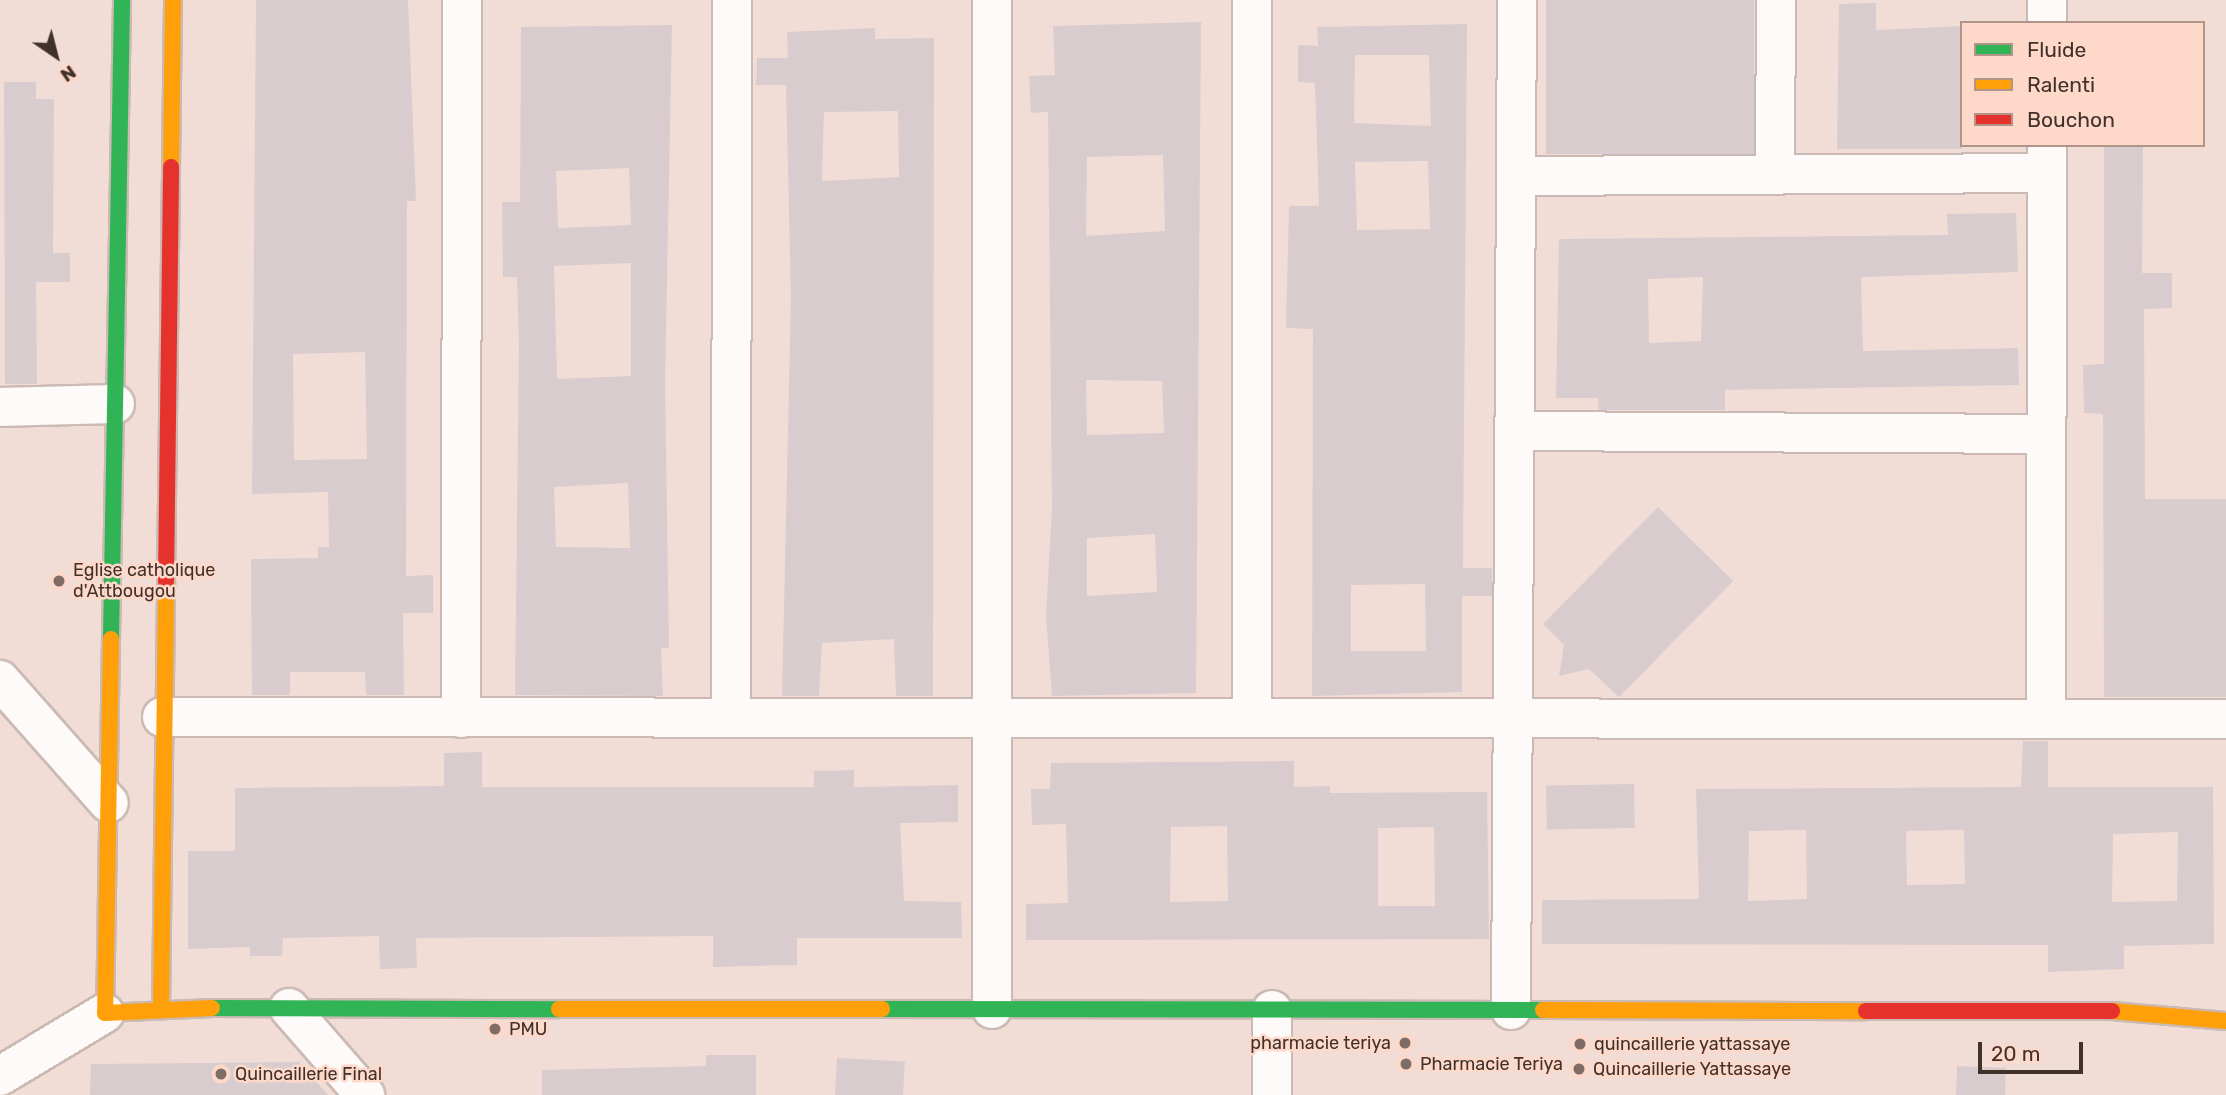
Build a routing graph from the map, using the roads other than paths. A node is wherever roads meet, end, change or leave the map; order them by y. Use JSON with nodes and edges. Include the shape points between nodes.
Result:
{"nodes":[{"id":1,"x":122,"y":0,"type":"edge"},
{"id":2,"x":173,"y":0,"type":"edge"},
{"id":3,"x":462,"y":0,"type":"edge"},
{"id":4,"x":732,"y":0,"type":"edge"},
{"id":5,"x":992,"y":0,"type":"edge"},
{"id":6,"x":1252,"y":0,"type":"edge"},
{"id":7,"x":1517,"y":0,"type":"edge"},
{"id":8,"x":1776,"y":0,"type":"edge"},
{"id":9,"x":2047,"y":0,"type":"edge"},
{"id":10,"x":2047,"y":21,"type":"edge"},
{"id":11,"x":2047,"y":159,"type":"edge"},
{"id":12,"x":1775,"y":175,"type":"junction"},
{"id":13,"x":1516,"y":176,"type":"junction"},
{"id":14,"x":115,"y":404,"type":"junction"},
{"id":15,"x":0,"y":407,"type":"edge"},
{"id":16,"x":1514,"y":430,"type":"junction"},
{"id":17,"x":2046,"y":434,"type":"junction"},
{"id":18,"x":0,"y":680,"type":"edge"},
{"id":19,"x":162,"y":717,"type":"junction"},
{"id":20,"x":461,"y":718,"type":"junction"},
{"id":21,"x":732,"y":718,"type":"junction"},
{"id":22,"x":992,"y":718,"type":"junction"},
{"id":23,"x":1252,"y":718,"type":"junction"},
{"id":24,"x":1513,"y":719,"type":"junction"},
{"id":25,"x":2046,"y":719,"type":"junction"},
{"id":26,"x":2226,"y":719,"type":"edge"},
{"id":27,"x":109,"y":803,"type":"junction"},
{"id":28,"x":161,"y":1008,"type":"junction"},
{"id":29,"x":289,"y":1008,"type":"junction"},
{"id":30,"x":992,"y":1009,"type":"junction"},
{"id":31,"x":1272,"y":1010,"type":"junction"},
{"id":32,"x":1511,"y":1010,"type":"junction"},
{"id":33,"x":105,"y":1013,"type":"junction"},
{"id":34,"x":2226,"y":1020,"type":"edge"},
{"id":35,"x":0,"y":1076,"type":"edge"},
{"id":36,"x":365,"y":1095,"type":"edge"},
{"id":37,"x":1272,"y":1095,"type":"edge"}],
"edges":[{"from":1,"to":14,"type":"street"},
{"from":2,"to":19,"type":"street"},
{"from":3,"to":20,"type":"street"},
{"from":4,"to":21,"type":"street"},
{"from":5,"to":22,"type":"street"},
{"from":6,"to":23,"type":"street"},
{"from":7,"to":13,"type":"street"},
{"from":8,"to":12,"type":"street"},
{"from":9,"to":10,"type":"street"},
{"from":11,"to":12,"type":"street"},
{"from":11,"to":17,"type":"street"},
{"from":12,"to":13,"type":"street"},
{"from":13,"to":16,"type":"street"},
{"from":14,"to":15,"type":"street"},
{"from":14,"to":27,"type":"street"},
{"from":16,"to":17,"type":"street"},
{"from":16,"to":24,"type":"street"},
{"from":17,"to":25,"type":"street"},
{"from":18,"to":27,"type":"street"},
{"from":19,"to":20,"type":"street"},
{"from":19,"to":28,"type":"street"},
{"from":20,"to":21,"type":"street"},
{"from":21,"to":22,"type":"street"},
{"from":22,"to":23,"type":"street"},
{"from":22,"to":30,"type":"street"},
{"from":23,"to":24,"type":"street"},
{"from":24,"to":25,"type":"street"},
{"from":24,"to":32,"type":"street"},
{"from":25,"to":26,"type":"street"},
{"from":27,"to":33,"type":"street"},
{"from":28,"to":29,"type":"street"},
{"from":28,"to":33,"type":"street"},
{"from":29,"to":30,"type":"street"},
{"from":29,"to":36,"type":"street"},
{"from":30,"to":31,"type":"street"},
{"from":31,"to":32,"type":"street"},
{"from":31,"to":37,"type":"street"},
{"from":32,"to":34,"type":"street","via":[[2120,1011]]},
{"from":33,"to":35,"type":"street"}]}
